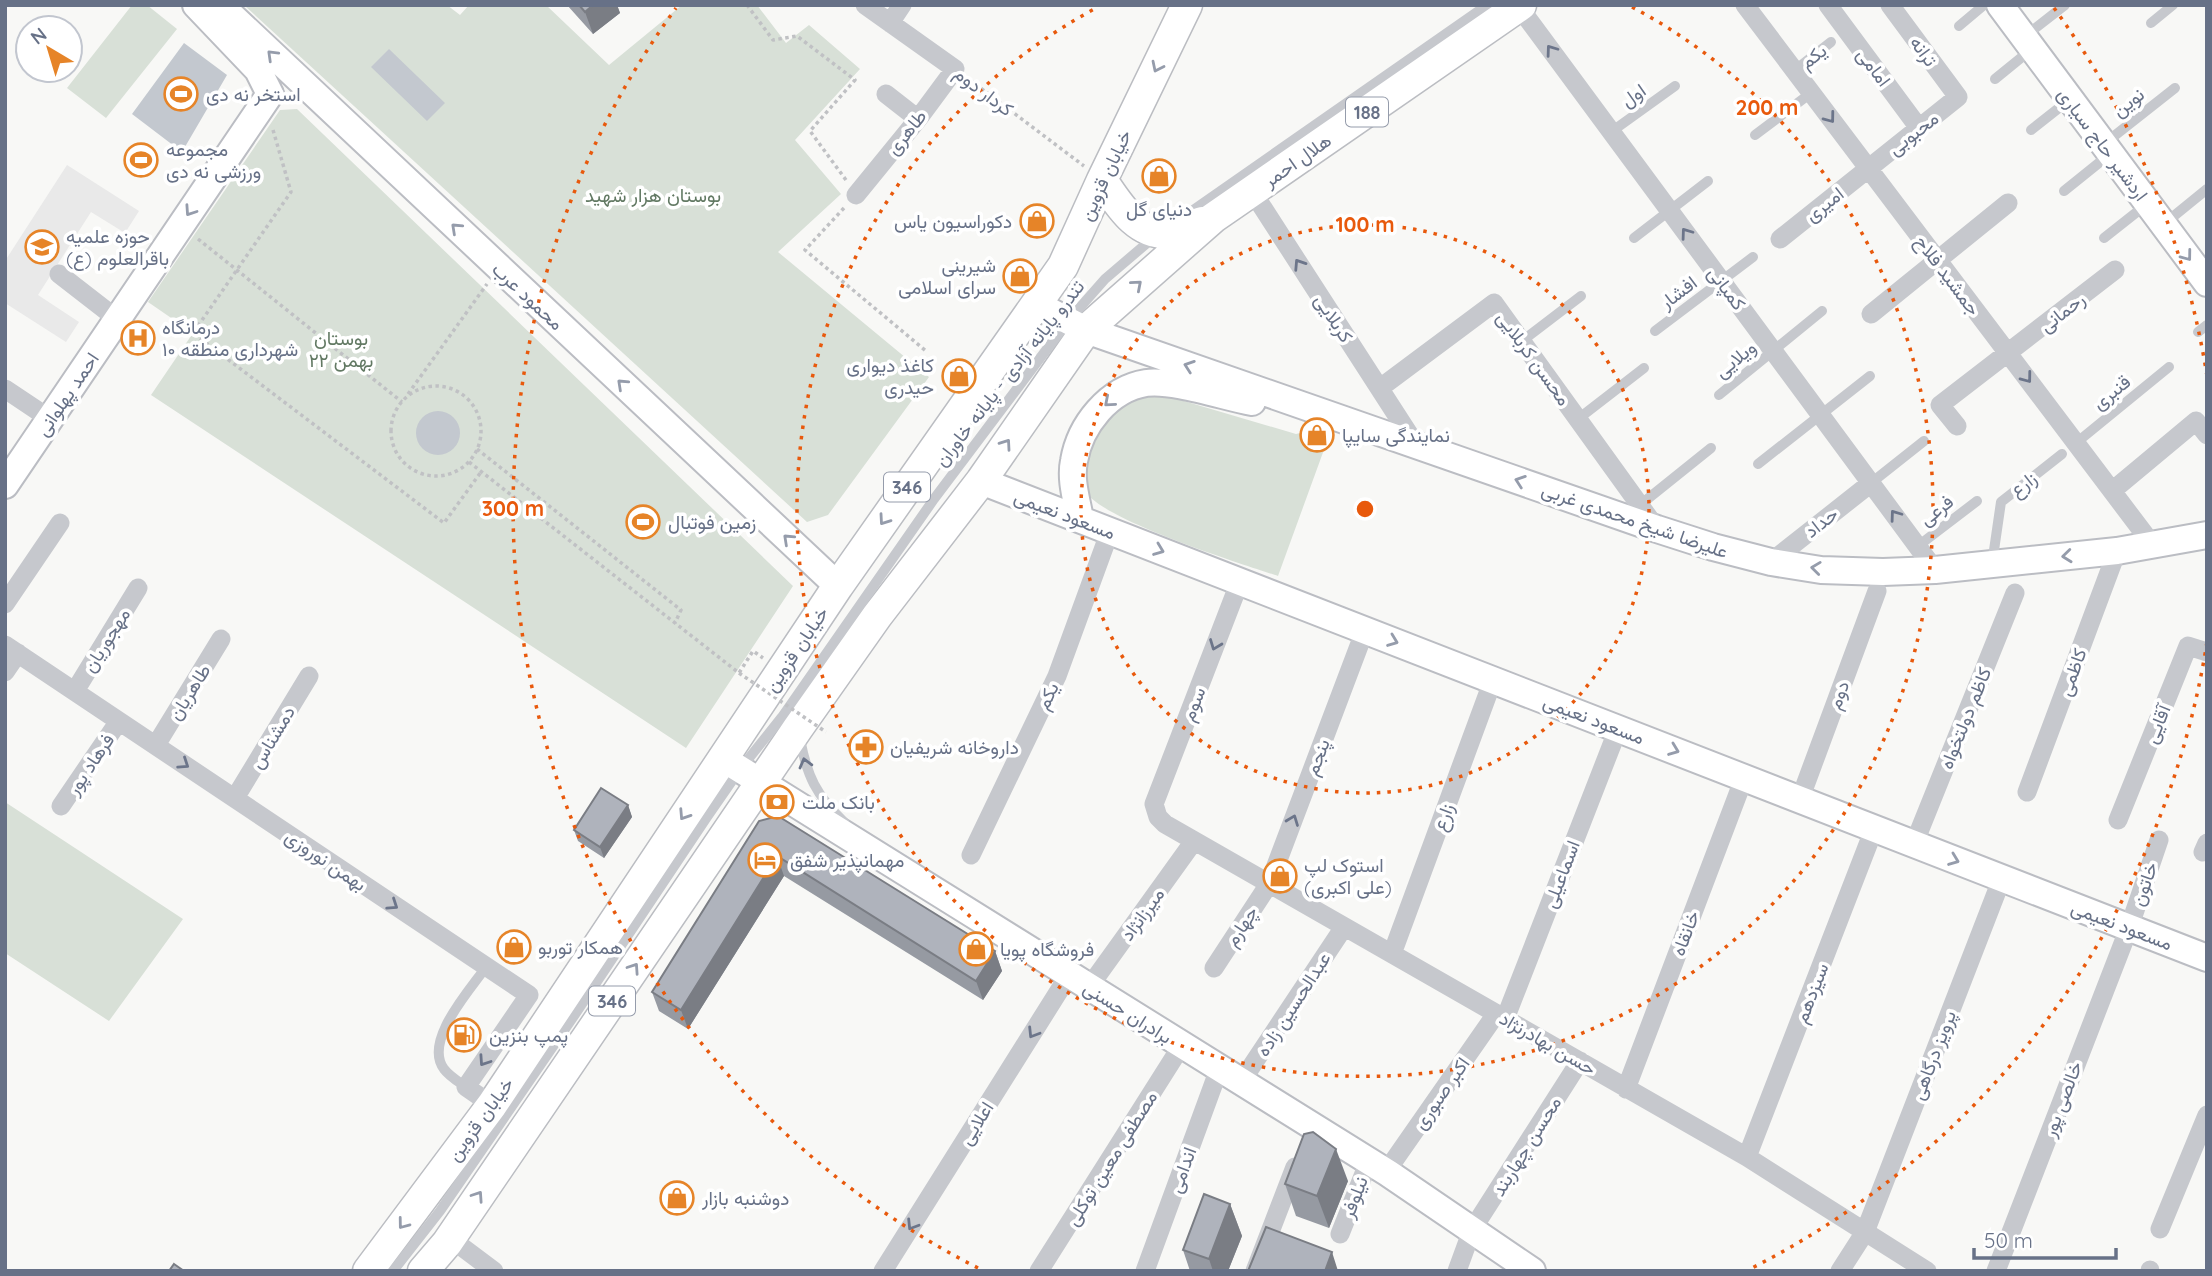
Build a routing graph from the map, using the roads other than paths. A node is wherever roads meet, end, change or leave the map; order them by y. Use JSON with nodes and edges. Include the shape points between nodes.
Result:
{"nodes":[{"id":1,"x":196,"y":5,"type":"edge"},
{"id":2,"x":220,"y":5,"type":"edge"},
{"id":3,"x":865,"y":5,"type":"edge"},
{"id":4,"x":902,"y":5,"type":"edge"},
{"id":5,"x":1187,"y":5,"type":"edge"},
{"id":6,"x":1487,"y":5,"type":"edge"},
{"id":7,"x":1745,"y":5,"type":"edge"},
{"id":8,"x":1828,"y":5,"type":"edge"},
{"id":9,"x":1890,"y":5,"type":"edge"},
{"id":10,"x":1984,"y":5,"type":"edge"},
{"id":11,"x":2000,"y":5,"type":"edge"},
{"id":12,"x":2065,"y":5,"type":"edge"},
{"id":13,"x":2174,"y":5,"type":"edge"},
{"id":14,"x":1520,"y":6,"type":"edge"},
{"id":15,"x":890,"y":23,"type":"junction"},
{"id":16,"x":2151,"y":23,"type":"dead end"},
{"id":17,"x":1959,"y":26,"type":"dead end"},
{"id":18,"x":1832,"y":41,"type":"dead end"},
{"id":19,"x":2028,"y":43,"type":"junction"},
{"id":20,"x":955,"y":69,"type":"joint"},
{"id":21,"x":1794,"y":71,"type":"junction"},
{"id":22,"x":1995,"y":79,"type":"dead end"},
{"id":23,"x":1675,"y":86,"type":"dead end"},
{"id":24,"x":2175,"y":88,"type":"dead end"},
{"id":25,"x":1811,"y":93,"type":"junction"},
{"id":26,"x":886,"y":94,"type":"dead end"},
{"id":27,"x":267,"y":97,"type":"junction"},
{"id":28,"x":1958,"y":97,"type":"joint"},
{"id":29,"x":2070,"y":99,"type":"junction"},
{"id":30,"x":319,"y":100,"type":"junction"},
{"id":31,"x":918,"y":119,"type":"junction"},
{"id":32,"x":1919,"y":128,"type":"junction"},
{"id":33,"x":2031,"y":130,"type":"dead end"},
{"id":34,"x":1611,"y":132,"type":"junction"},
{"id":35,"x":1755,"y":135,"type":"dead end"},
{"id":36,"x":2107,"y":149,"type":"junction"},
{"id":37,"x":1868,"y":169,"type":"junction"},
{"id":38,"x":1102,"y":180,"type":"junction"},
{"id":39,"x":1708,"y":181,"type":"dead end"},
{"id":40,"x":2207,"y":189,"type":"edge"},
{"id":41,"x":1252,"y":191,"type":"junction"},
{"id":42,"x":2064,"y":191,"type":"dead end"},
{"id":43,"x":856,"y":195,"type":"road end"},
{"id":44,"x":2008,"y":203,"type":"dead end"},
{"id":45,"x":1669,"y":210,"type":"junction"},
{"id":46,"x":2156,"y":214,"type":"junction"},
{"id":47,"x":1213,"y":218,"type":"junction"},
{"id":48,"x":1162,"y":232,"type":"junction"},
{"id":49,"x":1634,"y":238,"type":"dead end"},
{"id":50,"x":2104,"y":238,"type":"dead end"},
{"id":51,"x":1780,"y":239,"type":"dead end"},
{"id":52,"x":1754,"y":257,"type":"dead end"},
{"id":53,"x":1937,"y":260,"type":"junction"},
{"id":54,"x":2115,"y":270,"type":"dead end"},
{"id":55,"x":59,"y":274,"type":"dead end"},
{"id":56,"x":1721,"y":281,"type":"junction"},
{"id":57,"x":2207,"y":283,"type":"edge"},
{"id":58,"x":1581,"y":296,"type":"dead end"},
{"id":59,"x":1036,"y":304,"type":"junction"},
{"id":60,"x":1822,"y":311,"type":"dead end"},
{"id":61,"x":1871,"y":314,"type":"dead end"},
{"id":62,"x":117,"y":319,"type":"junction"},
{"id":63,"x":1077,"y":325,"type":"junction"},
{"id":64,"x":1655,"y":331,"type":"dead end"},
{"id":65,"x":1522,"y":341,"type":"junction"},
{"id":66,"x":1773,"y":351,"type":"junction"},
{"id":67,"x":2008,"y":354,"type":"junction"},
{"id":68,"x":1644,"y":368,"type":"dead end"},
{"id":69,"x":2169,"y":368,"type":"dead end"},
{"id":70,"x":1870,"y":376,"type":"dead end"},
{"id":71,"x":1380,"y":388,"type":"junction"},
{"id":72,"x":5,"y":389,"type":"edge"},
{"id":73,"x":1719,"y":395,"type":"dead end"},
{"id":74,"x":1821,"y":415,"type":"junction"},
{"id":75,"x":1339,"y":418,"type":"junction"},
{"id":76,"x":50,"y":419,"type":"junction"},
{"id":77,"x":1578,"y":419,"type":"junction"},
{"id":78,"x":1957,"y":425,"type":"dead end"},
{"id":79,"x":2207,"y":435,"type":"edge"},
{"id":80,"x":1924,"y":441,"type":"dead end"},
{"id":81,"x":1416,"y":445,"type":"junction"},
{"id":82,"x":1711,"y":448,"type":"dead end"},
{"id":83,"x":2069,"y":449,"type":"junction"},
{"id":84,"x":1758,"y":464,"type":"dead end"},
{"id":85,"x":981,"y":481,"type":"junction"},
{"id":86,"x":1871,"y":483,"type":"junction"},
{"id":87,"x":5,"y":485,"type":"edge"},
{"id":88,"x":2112,"y":491,"type":"junction"},
{"id":89,"x":1976,"y":501,"type":"dead end"},
{"id":90,"x":1640,"y":505,"type":"junction"},
{"id":91,"x":1080,"y":519,"type":"junction"},
{"id":92,"x":60,"y":523,"type":"dead end"},
{"id":93,"x":1657,"y":529,"type":"junction"},
{"id":94,"x":1110,"y":531,"type":"junction"},
{"id":95,"x":2207,"y":535,"type":"edge"},
{"id":96,"x":2152,"y":544,"type":"junction"},
{"id":97,"x":1918,"y":546,"type":"junction"},
{"id":98,"x":2117,"y":551,"type":"junction"},
{"id":99,"x":1771,"y":562,"type":"junction"},
{"id":100,"x":1992,"y":564,"type":"junction"},
{"id":101,"x":1935,"y":570,"type":"junction"},
{"id":102,"x":1240,"y":582,"type":"junction"},
{"id":103,"x":838,"y":586,"type":"junction"},
{"id":104,"x":138,"y":588,"type":"dead end"},
{"id":105,"x":1877,"y":591,"type":"dead end"},
{"id":106,"x":2015,"y":593,"type":"dead end"},
{"id":107,"x":5,"y":604,"type":"edge"},
{"id":108,"x":1365,"y":630,"type":"junction"},
{"id":109,"x":221,"y":639,"type":"dead end"},
{"id":110,"x":12,"y":649,"type":"edge"},
{"id":111,"x":2207,"y":652,"type":"edge"},
{"id":112,"x":5,"y":672,"type":"edge"},
{"id":113,"x":309,"y":676,"type":"dead end"},
{"id":114,"x":1493,"y":680,"type":"junction"},
{"id":115,"x":75,"y":691,"type":"junction"},
{"id":116,"x":119,"y":721,"type":"junction"},
{"id":117,"x":1618,"y":729,"type":"junction"},
{"id":118,"x":812,"y":730,"type":"junction"},
{"id":119,"x":156,"y":745,"type":"junction"},
{"id":120,"x":741,"y":770,"type":"junction"},
{"id":121,"x":1744,"y":778,"type":"junction"},
{"id":122,"x":2027,"y":792,"type":"dead end"},
{"id":123,"x":234,"y":798,"type":"junction"},
{"id":124,"x":1800,"y":799,"type":"junction"},
{"id":125,"x":61,"y":806,"type":"dead end"},
{"id":126,"x":2118,"y":820,"type":"dead end"},
{"id":127,"x":1165,"y":824,"type":"joint"},
{"id":128,"x":1874,"y":829,"type":"junction"},
{"id":129,"x":2159,"y":839,"type":"dead end"},
{"id":130,"x":1194,"y":841,"type":"junction"},
{"id":131,"x":1914,"y":844,"type":"junction"},
{"id":132,"x":971,"y":855,"type":"dead end"},
{"id":133,"x":2002,"y":878,"type":"junction"},
{"id":134,"x":1269,"y":884,"type":"junction"},
{"id":135,"x":1344,"y":927,"type":"junction"},
{"id":136,"x":2129,"y":928,"type":"junction"},
{"id":137,"x":1392,"y":954,"type":"junction"},
{"id":138,"x":2207,"y":958,"type":"edge"},
{"id":139,"x":486,"y":967,"type":"junction"},
{"id":140,"x":1213,"y":968,"type":"dead end"},
{"id":141,"x":1084,"y":982,"type":"junction"},
{"id":142,"x":1500,"y":1016,"type":"junction"},
{"id":143,"x":1182,"y":1045,"type":"junction"},
{"id":144,"x":1580,"y":1061,"type":"junction"},
{"id":145,"x":1235,"y":1076,"type":"junction"},
{"id":146,"x":466,"y":1087,"type":"junction"},
{"id":147,"x":1626,"y":1089,"type":"junction"},
{"id":148,"x":492,"y":1105,"type":"junction"},
{"id":149,"x":2207,"y":1115,"type":"edge"},
{"id":150,"x":1307,"y":1138,"type":"junction"},
{"id":151,"x":1747,"y":1157,"type":"junction"},
{"id":152,"x":1381,"y":1168,"type":"junction"},
{"id":153,"x":1474,"y":1227,"type":"junction"},
{"id":154,"x":2160,"y":1229,"type":"dead end"},
{"id":155,"x":1865,"y":1232,"type":"junction"},
{"id":156,"x":1340,"y":1234,"type":"dead end"},
{"id":157,"x":450,"y":1238,"type":"junction"},
{"id":158,"x":368,"y":1271,"type":"edge"},
{"id":159,"x":393,"y":1271,"type":"edge"},
{"id":160,"x":423,"y":1271,"type":"edge"},
{"id":161,"x":494,"y":1271,"type":"edge"},
{"id":162,"x":883,"y":1271,"type":"edge"},
{"id":163,"x":1039,"y":1271,"type":"edge"},
{"id":164,"x":1145,"y":1271,"type":"edge"},
{"id":165,"x":1255,"y":1271,"type":"edge"},
{"id":166,"x":1457,"y":1271,"type":"edge"},
{"id":167,"x":1532,"y":1271,"type":"edge"},
{"id":168,"x":1546,"y":1271,"type":"edge"},
{"id":169,"x":1840,"y":1271,"type":"edge"},
{"id":170,"x":1927,"y":1271,"type":"edge"},
{"id":171,"x":1996,"y":1271,"type":"edge"}],
"edges":[{"from":1,"to":27,"type":"main road","via":[[258,70]]},
{"from":30,"to":2,"type":"main road","name":"محمود عرب","one_way":true},
{"from":3,"to":15,"type":"street","name":"کردار دوم"},
{"from":4,"to":15,"type":"street"},
{"from":5,"to":38,"type":"main road","name":"خیابان قزوین","number":"346","one_way":true},
{"from":6,"to":48,"type":"lane","name":"تندرو پایانه آزادی - پایانه خاوران"},
{"from":7,"to":21,"type":"street","name":"جمشید فلاح"},
{"from":8,"to":32,"type":"street","name":"امامی"},
{"from":9,"to":28,"type":"street","name":"ترانه"},
{"from":10,"to":17,"type":"lane"},
{"from":11,"to":19,"type":"main road","name":"اردشیر حاج سیاری"},
{"from":12,"to":19,"type":"lane"},
{"from":13,"to":16,"type":"lane"},
{"from":34,"to":14,"type":"street","name":"کمپانی","one_way":true},
{"from":14,"to":41,"type":"main road","name":"هلال احمر","number":"188"},
{"from":15,"to":20,"type":"street","name":"کردار دوم"},
{"from":18,"to":21,"type":"lane","name":"یکم"},
{"from":19,"to":22,"type":"lane"},
{"from":19,"to":29,"type":"main road","name":"اردشیر حاج سیاری"},
{"from":20,"to":31,"type":"street","name":"طاهری"},
{"from":21,"to":25,"type":"street","name":"جمشید فلاح"},
{"from":23,"to":34,"type":"lane","name":"اول"},
{"from":24,"to":36,"type":"lane","name":"نوین"},
{"from":25,"to":35,"type":"lane"},
{"from":25,"to":37,"type":"street","name":"جمشید فلاح","one_way":true},
{"from":26,"to":31,"type":"street"},
{"from":27,"to":30,"type":"main road"},
{"from":27,"to":62,"type":"main road","name":"احمد پهلوانی","one_way":true},
{"from":28,"to":32,"type":"street","name":"محبوبی"},
{"from":29,"to":33,"type":"lane"},
{"from":29,"to":36,"type":"main road","name":"اردشیر حاج سیاری"},
{"from":103,"to":30,"type":"main road","name":"محمود عرب","one_way":true},
{"from":31,"to":43,"type":"street","name":"طاهری"},
{"from":32,"to":37,"type":"street","name":"محبوبی"},
{"from":34,"to":45,"type":"street","name":"کمپانی"},
{"from":36,"to":42,"type":"lane","name":"نوین"},
{"from":36,"to":46,"type":"main road","name":"اردشیر حاج سیاری"},
{"from":37,"to":51,"type":"street","name":"امیری"},
{"from":37,"to":53,"type":"street","name":"جمشید فلاح"},
{"from":38,"to":48,"type":"main road","via":[[1129,217]]},
{"from":38,"to":59,"type":"main road","name":"خیابان قزوین","number":"346","via":[[1063,266]]},
{"from":39,"to":45,"type":"lane"},
{"from":40,"to":46,"type":"lane"},
{"from":41,"to":47,"type":"main road","name":"هلال احمر","number":"188"},
{"from":71,"to":41,"type":"street","name":"کربلایی","one_way":true},
{"from":44,"to":53,"type":"street"},
{"from":45,"to":49,"type":"lane"},
{"from":56,"to":45,"type":"street","name":"کمپانی","one_way":true},
{"from":46,"to":50,"type":"lane"},
{"from":46,"to":57,"type":"main road","name":"اردشیر حاج سیاری","one_way":true},
{"from":47,"to":48,"type":"main road","number":"188"},
{"from":63,"to":47,"type":"main road","name":"هلال احمر","number":"188","one_way":true},
{"from":48,"to":63,"type":"lane","name":"تندرو پایانه آزادی - پایانه خاوران","via":[[1105,279]]},
{"from":52,"to":56,"type":"lane","name":"افشار"},
{"from":53,"to":61,"type":"street"},
{"from":53,"to":67,"type":"street","name":"جمشید فلاح"},
{"from":54,"to":67,"type":"street","name":"رحمانی"},
{"from":55,"to":62,"type":"street"},
{"from":56,"to":64,"type":"lane","name":"افشار"},
{"from":56,"to":66,"type":"street","name":"کمپانی"},
{"from":58,"to":65,"type":"lane"},
{"from":59,"to":63,"type":"main road","name":"علیرضا شیخ محمدی غربی"},
{"from":59,"to":103,"type":"main road","name":"خیابان قزوین","number":"346","one_way":true},
{"from":60,"to":66,"type":"lane","name":"ویلایی"},
{"from":62,"to":76,"type":"main road","name":"احمد پهلوانی"},
{"from":75,"to":63,"type":"main road","name":"علیرضا شیخ محمدی غربی","one_way":true},
{"from":85,"to":63,"type":"main road","name":"خیابان قزوین","number":"346","one_way":true},
{"from":63,"to":120,"type":"lane","name":"تندرو پایانه آزادی - پایانه خاوران","via":[[934,499]]},
{"from":65,"to":71,"type":"street","name":"محسن کربلایی","via":[[1494,303]]},
{"from":65,"to":77,"type":"street","name":"محسن کربلایی"},
{"from":66,"to":73,"type":"lane","name":"ویلایی"},
{"from":66,"to":74,"type":"street","name":"کمپانی"},
{"from":67,"to":78,"type":"street","name":"رحمانی","via":[[1941,405]]},
{"from":67,"to":83,"type":"street","name":"جمشید فلاح","one_way":true},
{"from":68,"to":77,"type":"lane"},
{"from":69,"to":83,"type":"lane","name":"قنبری"},
{"from":70,"to":74,"type":"lane"},
{"from":71,"to":81,"type":"street","name":"کربلایی"},
{"from":72,"to":76,"type":"street"},
{"from":74,"to":84,"type":"lane"},
{"from":74,"to":86,"type":"street","name":"کمپانی"},
{"from":75,"to":81,"type":"main road","name":"علیرضا شیخ محمدی غربی"},
{"from":75,"to":91,"type":"main road","one_way":true,"via":[[1163,383],[1123,391],[1103,404],[1078,444],[1073,480]]},
{"from":76,"to":87,"type":"main road","name":"احمد پهلوانی"},
{"from":77,"to":90,"type":"street","name":"محسن کربلایی"},
{"from":79,"to":88,"type":"street","via":[[2196,421]]},
{"from":80,"to":86,"type":"lane"},
{"from":93,"to":81,"type":"main road","name":"علیرضا شیخ محمدی غربی","one_way":true},
{"from":82,"to":90,"type":"lane"},
{"from":83,"to":88,"type":"street","name":"جمشید فلاح"},
{"from":83,"to":100,"type":"lane","name":"زارع","via":[[2001,502]]},
{"from":85,"to":91,"type":"main road","name":"مسعود نعیمی"},
{"from":85,"to":118,"type":"main road","name":"خیابان قزوین","number":"346","via":[[877,616]]},
{"from":97,"to":86,"type":"street","name":"کمپانی","one_way":true},
{"from":86,"to":99,"type":"street","name":"حداد"},
{"from":88,"to":96,"type":"street","name":"جمشید فلاح"},
{"from":89,"to":97,"type":"lane","name":"فرعی"},
{"from":90,"to":93,"type":"street","name":"محسن کربلایی"},
{"from":91,"to":94,"type":"main road","name":"مسعود نعیمی"},
{"from":92,"to":107,"type":"street"},
{"from":93,"to":99,"type":"main road","name":"علیرضا شیخ محمدی غربی"},
{"from":94,"to":102,"type":"main road","name":"مسعود نعیمی","one_way":true},
{"from":94,"to":132,"type":"street","name":"یکم","via":[[1057,676]]},
{"from":95,"to":96,"type":"main road","name":"علیرضا شیخ محمدی غربی"},
{"from":96,"to":98,"type":"main road","name":"علیرضا شیخ محمدی غربی"},
{"from":97,"to":101,"type":"street","name":"کمپانی"},
{"from":98,"to":100,"type":"main road","name":"علیرضا شیخ محمدی غربی","one_way":true},
{"from":98,"to":122,"type":"street","name":"کاظمی"},
{"from":101,"to":99,"type":"main road","name":"علیرضا شیخ محمدی غربی","one_way":true,"via":[[1821,569]]},
{"from":100,"to":101,"type":"main road","name":"علیرضا شیخ محمدی غربی"},
{"from":102,"to":108,"type":"main road","name":"مسعود نعیمی"},
{"from":102,"to":127,"type":"street","name":"سوم","one_way":true,"via":[[1154,804]]},
{"from":103,"to":120,"type":"main road","name":"خیابان قزوین","number":"346"},
{"from":104,"to":115,"type":"street","name":"مهجوریان"},
{"from":105,"to":124,"type":"street","name":"دوم"},
{"from":106,"to":131,"type":"street","name":"کاظم دولتخواه"},
{"from":108,"to":114,"type":"main road","name":"مسعود نعیمی","one_way":true},
{"from":134,"to":108,"type":"street","name":"پنجم","one_way":true},
{"from":109,"to":119,"type":"street","name":"طاهریان"},
{"from":110,"to":112,"type":"street"},
{"from":110,"to":115,"type":"street","name":"بهمن نوروزی"},
{"from":111,"to":126,"type":"street","name":"آقایی","via":[[2188,646]]},
{"from":113,"to":123,"type":"street","name":"دمشناس"},
{"from":114,"to":117,"type":"main road","name":"مسعود نعیمی"},
{"from":114,"to":137,"type":"street","name":"زارع"},
{"from":115,"to":116,"type":"street","name":"بهمن نوروزی"},
{"from":116,"to":119,"type":"street","name":"بهمن نوروزی"},
{"from":116,"to":125,"type":"street","name":"فرهاد پور"},
{"from":117,"to":121,"type":"main road","name":"مسعود نعیمی","one_way":true},
{"from":117,"to":142,"type":"street","name":"اسماعیلی"},
{"from":118,"to":120,"type":"main road","name":"خیابان قزوین","number":"346"},
{"from":141,"to":118,"type":"lane","one_way":true,"via":[[853,832],[806,770]]},
{"from":119,"to":123,"type":"street","name":"بهمن نوروزی","one_way":true},
{"from":120,"to":141,"type":"main road","name":"برادران حسنی"},
{"from":120,"to":148,"type":"main road","name":"خیابان قزوین","number":"346","one_way":true},
{"from":157,"to":120,"type":"main road","name":"خیابان قزوین","number":"346","one_way":true},
{"from":120,"to":159,"type":"lane","name":"تندرو پایانه آزادی - پایانه خاوران","via":[[448,1200]]},
{"from":121,"to":124,"type":"main road","name":"مسعود نعیمی"},
{"from":121,"to":147,"type":"street","name":"خانقاه"},
{"from":123,"to":139,"type":"street","name":"بهمن نوروزی","one_way":true},
{"from":124,"to":128,"type":"main road","name":"مسعود نعیمی"},
{"from":127,"to":130,"type":"street","name":"حسن بهادرنژاد"},
{"from":128,"to":131,"type":"main road","name":"مسعود نعیمی"},
{"from":128,"to":151,"type":"street","name":"سیزدهم"},
{"from":129,"to":136,"type":"street","name":"خاتون"},
{"from":130,"to":134,"type":"street","name":"حسن بهادرنژاد"},
{"from":130,"to":141,"type":"street","name":"ميرزانژاد"},
{"from":131,"to":133,"type":"main road","name":"مسعود نعیمی","one_way":true},
{"from":133,"to":136,"type":"main road","name":"مسعود نعیمی"},
{"from":133,"to":155,"type":"street","name":"پرویز درگاهی"},
{"from":134,"to":135,"type":"street","name":"حسن بهادرنژاد"},
{"from":134,"to":140,"type":"street","name":"چهارم"},
{"from":135,"to":137,"type":"street","name":"حسن بهادرنژاد"},
{"from":135,"to":145,"type":"street","name":"عبدالحسین زاده"},
{"from":136,"to":138,"type":"main road","name":"مسعود نعیمی"},
{"from":136,"to":171,"type":"street","name":"خالصی پور"},
{"from":137,"to":142,"type":"street","name":"حسن بهادرنژاد"},
{"from":139,"to":146,"type":"lane","via":[[440,1039],[440,1063]]},
{"from":139,"to":146,"type":"street","name":"بهمن نوروزی","one_way":true,"via":[[529,995]]},
{"from":141,"to":143,"type":"main road","name":"برادران حسنی"},
{"from":141,"to":145,"type":"lane"},
{"from":141,"to":162,"type":"street","name":"اعلایی","one_way":true},
{"from":142,"to":144,"type":"street","name":"حسن بهادرنژاد"},
{"from":142,"to":152,"type":"street","name":"اکبر صبوری"},
{"from":143,"to":145,"type":"main road","name":"برادران حسنی"},
{"from":143,"to":163,"type":"street","name":"مصطفی معین توکلی"},
{"from":144,"to":147,"type":"street","name":"حسن بهادرنژاد"},
{"from":144,"to":153,"type":"street","name":"محسن چهاربند"},
{"from":145,"to":150,"type":"main road","name":"برادران حسنی"},
{"from":145,"to":152,"type":"lane"},
{"from":145,"to":164,"type":"street","name":"اندامی"},
{"from":146,"to":148,"type":"street"},
{"from":147,"to":151,"type":"street","name":"حسن بهادرنژاد"},
{"from":148,"to":158,"type":"main road","name":"خیابان قزوین","number":"346","one_way":true},
{"from":149,"to":154,"type":"street"},
{"from":150,"to":152,"type":"main road","name":"برادران حسنی"},
{"from":150,"to":165,"type":"street"},
{"from":151,"to":155,"type":"street","name":"حسن بهادرنژاد"},
{"from":152,"to":153,"type":"main road","name":"برادران حسنی"},
{"from":152,"to":156,"type":"street","name":"نیلوفر"},
{"from":153,"to":166,"type":"street","name":"محسن چهاربند"},
{"from":153,"to":167,"type":"main road","name":"برادران حسنی"},
{"from":153,"to":168,"type":"lane"},
{"from":155,"to":169,"type":"street","name":"پرویز درگاهی"},
{"from":155,"to":170,"type":"street","name":"حسن بهادرنژاد"},
{"from":157,"to":160,"type":"main road","name":"خیابان قزوین","number":"346"},
{"from":157,"to":161,"type":"street"}]}
